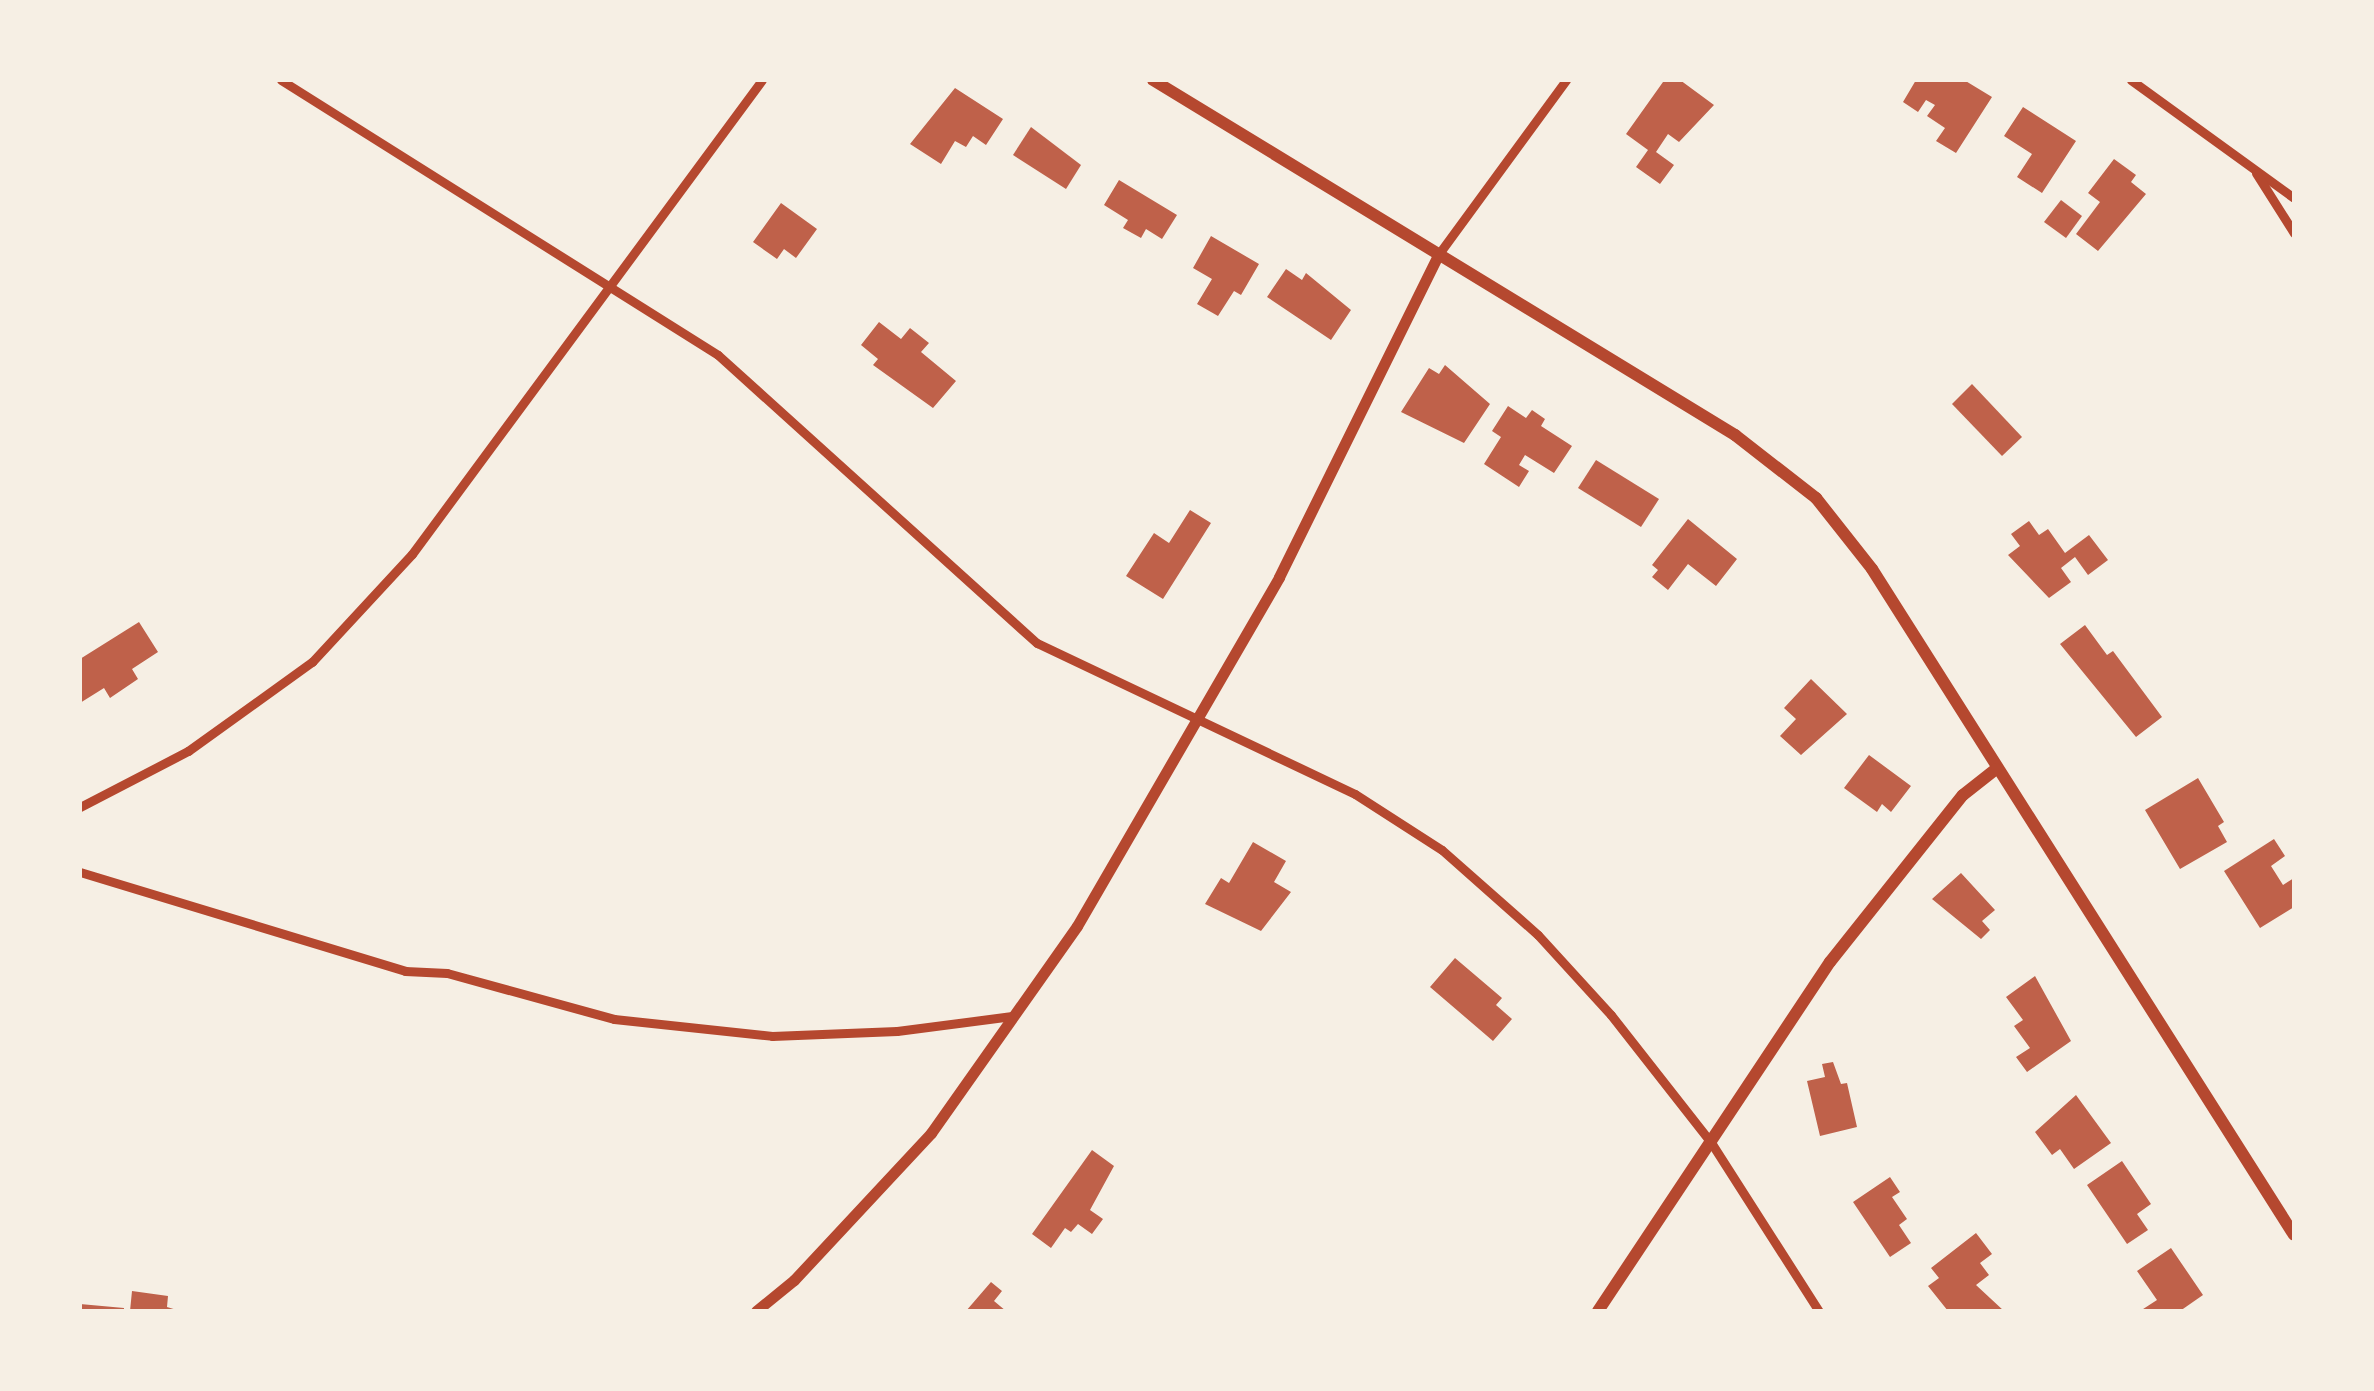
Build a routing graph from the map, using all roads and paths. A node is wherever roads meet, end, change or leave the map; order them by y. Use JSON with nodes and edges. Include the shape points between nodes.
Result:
{"nodes":[{"id":1,"x":282,"y":80,"type":"edge"},
{"id":2,"x":762,"y":80,"type":"edge"},
{"id":3,"x":1152,"y":80,"type":"edge"},
{"id":4,"x":1566,"y":80,"type":"edge"},
{"id":5,"x":2131,"y":80,"type":"edge"},
{"id":6,"x":2252,"y":167,"type":"junction"},
{"id":7,"x":2294,"y":198,"type":"edge"},
{"id":8,"x":2294,"y":233,"type":"edge"},
{"id":9,"x":1438,"y":255,"type":"junction"},
{"id":10,"x":611,"y":285,"type":"junction"},
{"id":11,"x":1196,"y":718,"type":"junction"},
{"id":12,"x":1996,"y":768,"type":"junction"},
{"id":13,"x":80,"y":807,"type":"edge"},
{"id":14,"x":80,"y":872,"type":"edge"},
{"id":15,"x":1012,"y":1016,"type":"junction"},
{"id":16,"x":1712,"y":1144,"type":"junction"},
{"id":17,"x":2294,"y":1235,"type":"edge"},
{"id":18,"x":756,"y":1311,"type":"edge"},
{"id":19,"x":1598,"y":1311,"type":"edge"},
{"id":20,"x":1819,"y":1311,"type":"edge"}],
"edges":[{"from":1,"to":10,"type":"street"},
{"from":2,"to":10,"type":"street"},
{"from":3,"to":9,"type":"main road"},
{"from":4,"to":9,"type":"street"},
{"from":5,"to":6,"type":"street"},
{"from":6,"to":7,"type":"street"},
{"from":6,"to":8,"type":"street"},
{"from":9,"to":11,"type":"street","via":[[1278,577]]},
{"from":9,"to":12,"type":"main road","via":[[1734,435],[1816,498],[1872,569]]},
{"from":10,"to":11,"type":"street","via":[[718,355],[1037,643],[1141,698]]},
{"from":10,"to":13,"type":"street","via":[[412,554],[312,662],[188,751]]},
{"from":11,"to":15,"type":"street","via":[[1077,926]]},
{"from":11,"to":16,"type":"street","via":[[1356,794],[1442,850],[1538,935]]},
{"from":12,"to":16,"type":"main road","via":[[1963,794],[1830,962]]},
{"from":12,"to":17,"type":"main road"},
{"from":14,"to":15,"type":"street","via":[[405,971],[447,973],[614,1020],[772,1036],[897,1031]]},
{"from":15,"to":18,"type":"street","via":[[930,1133],[794,1280]]},
{"from":16,"to":19,"type":"main road"},
{"from":16,"to":20,"type":"street"}]}
